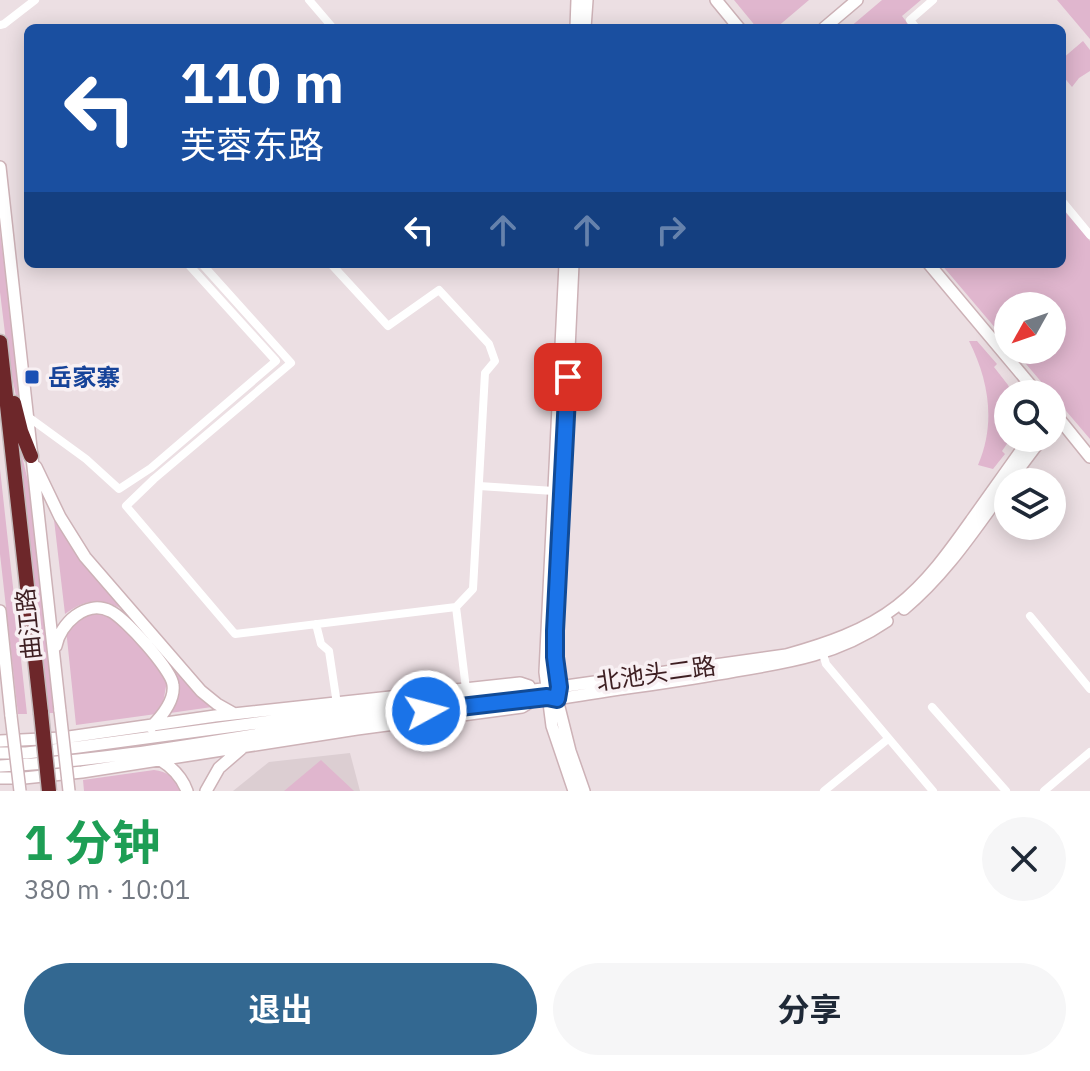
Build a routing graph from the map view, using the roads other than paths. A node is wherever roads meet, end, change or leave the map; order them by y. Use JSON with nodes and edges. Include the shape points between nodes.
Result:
{"nodes":[{"id":1,"x":35,"y":0,"type":"edge"},
{"id":2,"x":309,"y":0,"type":"edge"},
{"id":3,"x":577,"y":0,"type":"edge"},
{"id":4,"x":587,"y":0,"type":"edge"},
{"id":5,"x":706,"y":0,"type":"edge"},
{"id":6,"x":716,"y":0,"type":"edge"},
{"id":7,"x":857,"y":0,"type":"edge"},
{"id":8,"x":933,"y":0,"type":"edge"},
{"id":9,"x":330,"y":24,"type":"edge"},
{"id":10,"x":576,"y":24,"type":"edge"},
{"id":11,"x":585,"y":24,"type":"edge"},
{"id":12,"x":727,"y":24,"type":"edge"},
{"id":13,"x":736,"y":24,"type":"edge"},
{"id":14,"x":829,"y":24,"type":"edge"},
{"id":15,"x":913,"y":24,"type":"edge"},
{"id":16,"x":0,"y":25,"type":"edge"},
{"id":17,"x":0,"y":167,"type":"edge"},
{"id":18,"x":1066,"y":206,"type":"edge"},
{"id":19,"x":1090,"y":235,"type":"edge"},
{"id":20,"x":192,"y":268,"type":"edge"},
{"id":21,"x":206,"y":268,"type":"edge"},
{"id":22,"x":335,"y":268,"type":"edge"},
{"id":23,"x":565,"y":268,"type":"edge"},
{"id":24,"x":573,"y":268,"type":"edge"},
{"id":25,"x":932,"y":268,"type":"edge"},
{"id":26,"x":940,"y":268,"type":"edge"},
{"id":27,"x":994,"y":331,"type":"edge"},
{"id":28,"x":0,"y":342,"type":"edge"},
{"id":29,"x":1,"y":350,"type":"edge"},
{"id":30,"x":1022,"y":364,"type":"edge"},
{"id":31,"x":1026,"y":380,"type":"edge"},
{"id":32,"x":1035,"y":380,"type":"edge"},
{"id":33,"x":27,"y":415,"type":"junction"},
{"id":34,"x":1066,"y":417,"type":"edge"},
{"id":35,"x":0,"y":419,"type":"edge"},
{"id":36,"x":1066,"y":431,"type":"edge"},
{"id":37,"x":1090,"y":445,"type":"edge"},
{"id":38,"x":1020,"y":452,"type":"edge"},
{"id":39,"x":31,"y":456,"type":"junction"},
{"id":40,"x":1090,"y":457,"type":"edge"},
{"id":41,"x":479,"y":486,"type":"junction"},
{"id":42,"x":554,"y":491,"type":"junction"},
{"id":43,"x":994,"y":503,"type":"edge"},
{"id":44,"x":456,"y":607,"type":"junction"},
{"id":45,"x":0,"y":611,"type":"edge"},
{"id":46,"x":1030,"y":616,"type":"dead end"},
{"id":47,"x":316,"y":624,"type":"junction"},
{"id":48,"x":2,"y":645,"type":"edge"},
{"id":49,"x":823,"y":654,"type":"junction"},
{"id":50,"x":54,"y":659,"type":"junction"},
{"id":51,"x":466,"y":689,"type":"junction"},
{"id":52,"x":1090,"y":689,"type":"edge"},
{"id":53,"x":547,"y":693,"type":"junction"},
{"id":54,"x":337,"y":704,"type":"junction"},
{"id":55,"x":932,"y":707,"type":"dead end"},
{"id":56,"x":36,"y":714,"type":"junction"},
{"id":57,"x":235,"y":714,"type":"junction"},
{"id":58,"x":264,"y":722,"type":"junction"},
{"id":59,"x":153,"y":725,"type":"junction"},
{"id":60,"x":276,"y":732,"type":"junction"},
{"id":61,"x":888,"y":739,"type":"junction"},
{"id":62,"x":0,"y":741,"type":"edge"},
{"id":63,"x":133,"y":746,"type":"junction"},
{"id":64,"x":241,"y":748,"type":"junction"},
{"id":65,"x":1090,"y":752,"type":"edge"},
{"id":66,"x":0,"y":753,"type":"edge"},
{"id":67,"x":162,"y":760,"type":"junction"},
{"id":68,"x":0,"y":766,"type":"edge"},
{"id":69,"x":0,"y":778,"type":"edge"},
{"id":70,"x":20,"y":791,"type":"edge"},
{"id":71,"x":40,"y":791,"type":"edge"},
{"id":72,"x":49,"y":791,"type":"edge"},
{"id":73,"x":69,"y":791,"type":"edge"},
{"id":74,"x":187,"y":791,"type":"edge"},
{"id":75,"x":206,"y":791,"type":"edge"},
{"id":76,"x":574,"y":791,"type":"edge"},
{"id":77,"x":584,"y":791,"type":"edge"},
{"id":78,"x":824,"y":791,"type":"edge"},
{"id":79,"x":933,"y":791,"type":"edge"},
{"id":80,"x":1006,"y":791,"type":"edge"},
{"id":81,"x":1044,"y":791,"type":"edge"}],
"edges":[{"from":1,"to":16,"type":"street"},
{"from":2,"to":9,"type":"street"},
{"from":3,"to":10,"type":"main road"},
{"from":4,"to":11,"type":"main road"},
{"from":5,"to":12,"type":"main road"},
{"from":6,"to":13,"type":"main road"},
{"from":7,"to":14,"type":"main road"},
{"from":8,"to":15,"type":"street","via":[[910,20]]},
{"from":17,"to":33,"type":"main road","name":"曲江路"},
{"from":18,"to":19,"type":"street"},
{"from":20,"to":33,"type":"street","via":[[276,361],[119,489]]},
{"from":21,"to":47,"type":"street","via":[[291,363],[126,506],[235,634]]},
{"from":22,"to":41,"type":"street","via":[[388,326],[439,290],[489,344],[495,361],[485,373]]},
{"from":23,"to":42,"type":"main road"},
{"from":24,"to":53,"type":"main road","via":[[555,657]]},
{"from":25,"to":31,"type":"main road"},
{"from":26,"to":27,"type":"main road"},
{"from":28,"to":29,"type":"highway","name":"曲江路"},
{"from":29,"to":39,"type":"highway"},
{"from":29,"to":56,"type":"highway","name":"曲江路"},
{"from":30,"to":32,"type":"main road"},
{"from":33,"to":39,"type":"main road","name":"曲江路"},
{"from":34,"to":37,"type":"main road"},
{"from":35,"to":56,"type":"highway","name":"曲江路"},
{"from":36,"to":40,"type":"main road"},
{"from":38,"to":53,"type":"main road","name":"北池头二路","via":[[929,576],[898,606],[857,630],[786,655]]},
{"from":39,"to":50,"type":"main road","name":"曲江路"},
{"from":39,"to":57,"type":"main road","via":[[85,557],[201,691]]},
{"from":41,"to":42,"type":"street"},
{"from":41,"to":44,"type":"street","via":[[473,589]]},
{"from":42,"to":53,"type":"main road","via":[[545,633]]},
{"from":43,"to":49,"type":"main road","name":"北池头二路","via":[[921,595],[870,633]]},
{"from":44,"to":47,"type":"street"},
{"from":44,"to":51,"type":"street"},
{"from":45,"to":48,"type":"main road","name":"曲江路"},
{"from":46,"to":52,"type":"street"},
{"from":47,"to":54,"type":"street","via":[[321,644],[329,651]]},
{"from":48,"to":70,"type":"main road","name":"曲江路","bridge":true},
{"from":49,"to":53,"type":"main road","name":"北池头二路","via":[[700,678]]},
{"from":49,"to":61,"type":"street"},
{"from":50,"to":59,"type":"main road","via":[[59,634],[74,617],[98,608],[110,610],[171,677],[172,697]]},
{"from":50,"to":73,"type":"main road","name":"曲江路","bridge":true},
{"from":51,"to":53,"type":"main road","via":[[520,683]]},
{"from":51,"to":54,"type":"main road"},
{"from":53,"to":58,"type":"main road","name":"北池头二路"},
{"from":53,"to":60,"type":"main road","name":"北池头二路"},
{"from":53,"to":64,"type":"main road","via":[[522,707]]},
{"from":53,"to":76,"type":"main road"},
{"from":53,"to":77,"type":"main road"},
{"from":54,"to":57,"type":"main road"},
{"from":55,"to":80,"type":"street"},
{"from":56,"to":71,"type":"highway","name":"曲江路"},
{"from":56,"to":72,"type":"highway","name":"曲江路","bridge":true},
{"from":57,"to":58,"type":"main road"},
{"from":57,"to":59,"type":"main road"},
{"from":58,"to":63,"type":"main road","name":"北池头二路"},
{"from":59,"to":62,"type":"main road"},
{"from":59,"to":63,"type":"main road"},
{"from":60,"to":63,"type":"main road","name":"北池头二路"},
{"from":60,"to":64,"type":"main road"},
{"from":61,"to":78,"type":"street"},
{"from":61,"to":79,"type":"street"},
{"from":63,"to":66,"type":"main road","name":"北池头二路"},
{"from":63,"to":67,"type":"main road"},
{"from":63,"to":68,"type":"main road","name":"北池头二路","via":[[41,764]]},
{"from":64,"to":67,"type":"main road"},
{"from":64,"to":75,"type":"main road","via":[[219,768]]},
{"from":65,"to":81,"type":"street"},
{"from":67,"to":69,"type":"main road"},
{"from":67,"to":74,"type":"main road","via":[[181,777]]}]}
